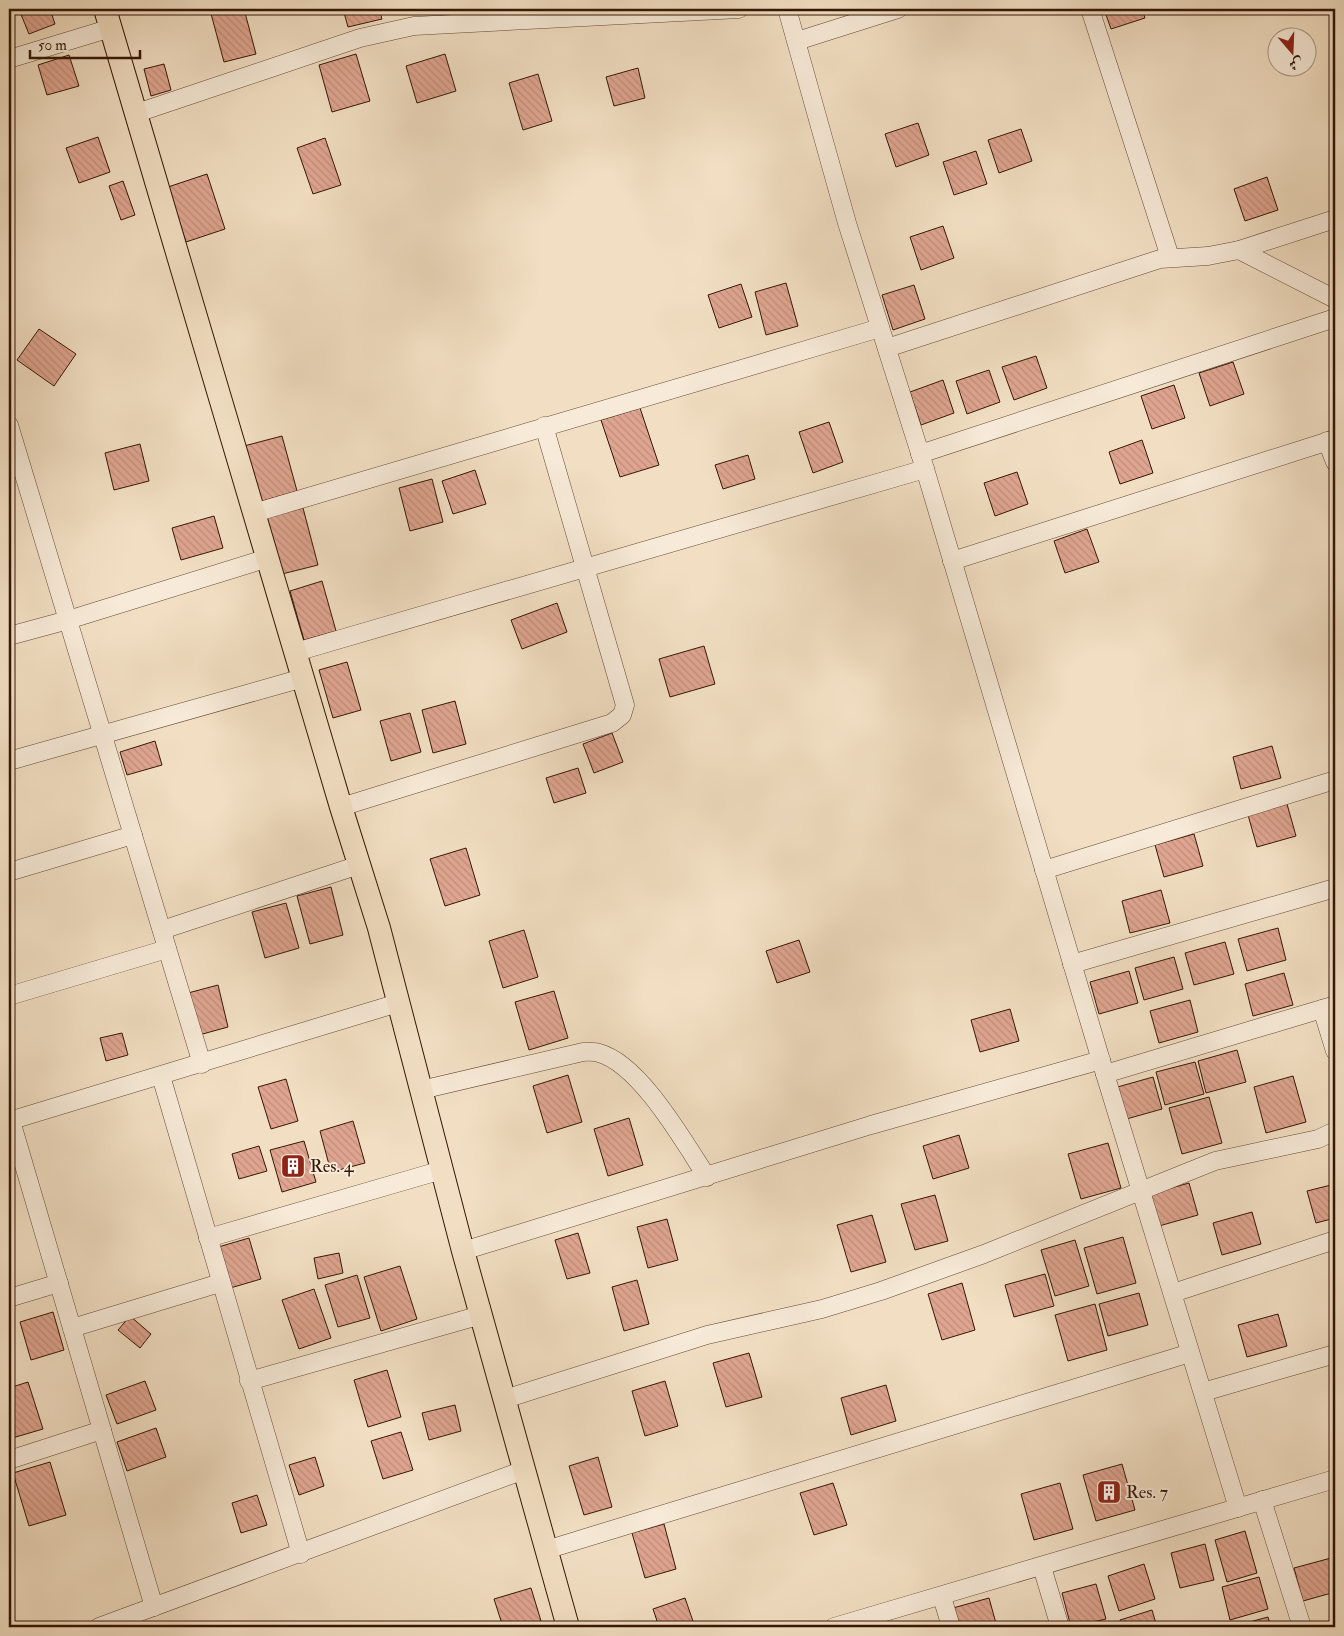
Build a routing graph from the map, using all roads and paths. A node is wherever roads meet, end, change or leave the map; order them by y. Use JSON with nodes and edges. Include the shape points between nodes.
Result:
{"nodes":[{"id":1,"x":739,"y":9,"type":"edge"},
{"id":2,"x":787,"y":9,"type":"edge"},
{"id":3,"x":898,"y":9,"type":"edge"},
{"id":4,"x":1090,"y":9,"type":"edge"},
{"id":5,"x":108,"y":18,"type":"edge"},
{"id":6,"x":797,"y":42,"type":"junction"},
{"id":7,"x":9,"y":59,"type":"edge"},
{"id":8,"x":137,"y":113,"type":"junction"},
{"id":9,"x":1335,"y":219,"type":"edge"},
{"id":10,"x":1238,"y":250,"type":"junction"},
{"id":11,"x":1170,"y":257,"type":"junction"},
{"id":12,"x":1335,"y":299,"type":"edge"},
{"id":13,"x":1335,"y":318,"type":"edge"},
{"id":14,"x":880,"y":328,"type":"junction"},
{"id":15,"x":886,"y":348,"type":"junction"},
{"id":16,"x":544,"y":426,"type":"junction"},
{"id":17,"x":10,"y":433,"type":"edge"},
{"id":18,"x":1331,"y":440,"type":"edge"},
{"id":19,"x":922,"y":461,"type":"junction"},
{"id":20,"x":1335,"y":462,"type":"edge"},
{"id":21,"x":254,"y":513,"type":"junction"},
{"id":22,"x":268,"y":558,"type":"junction"},
{"id":23,"x":952,"y":561,"type":"junction"},
{"id":24,"x":586,"y":567,"type":"junction"},
{"id":25,"x":68,"y":620,"type":"junction"},
{"id":26,"x":9,"y":636,"type":"edge"},
{"id":27,"x":296,"y":652,"type":"junction"},
{"id":28,"x":303,"y":678,"type":"junction"},
{"id":29,"x":102,"y":734,"type":"junction"},
{"id":30,"x":9,"y":761,"type":"edge"},
{"id":31,"x":1335,"y":780,"type":"edge"},
{"id":32,"x":341,"y":807,"type":"junction"},
{"id":33,"x":133,"y":835,"type":"junction"},
{"id":34,"x":359,"y":866,"type":"junction"},
{"id":35,"x":1044,"y":870,"type":"junction"},
{"id":36,"x":9,"y":872,"type":"edge"},
{"id":37,"x":1335,"y":888,"type":"edge"},
{"id":38,"x":162,"y":930,"type":"junction"},
{"id":39,"x":168,"y":949,"type":"junction"},
{"id":40,"x":1072,"y":964,"type":"junction"},
{"id":41,"x":9,"y":996,"type":"edge"},
{"id":42,"x":398,"y":1003,"type":"junction"},
{"id":43,"x":1329,"y":1007,"type":"edge"},
{"id":44,"x":1335,"y":1051,"type":"edge"},
{"id":45,"x":202,"y":1064,"type":"junction"},
{"id":46,"x":1103,"y":1067,"type":"junction"},
{"id":47,"x":161,"y":1076,"type":"junction"},
{"id":48,"x":421,"y":1090,"type":"junction"},
{"id":49,"x":10,"y":1121,"type":"edge"},
{"id":50,"x":1335,"y":1131,"type":"edge"},
{"id":51,"x":442,"y":1170,"type":"junction"},
{"id":52,"x":707,"y":1177,"type":"junction"},
{"id":53,"x":1140,"y":1190,"type":"junction"},
{"id":54,"x":208,"y":1238,"type":"junction"},
{"id":55,"x":1335,"y":1240,"type":"edge"},
{"id":56,"x":463,"y":1251,"type":"junction"},
{"id":57,"x":58,"y":1283,"type":"junction"},
{"id":58,"x":220,"y":1283,"type":"junction"},
{"id":59,"x":1173,"y":1293,"type":"junction"},
{"id":60,"x":9,"y":1298,"type":"edge"},
{"id":61,"x":481,"y":1315,"type":"junction"},
{"id":62,"x":72,"y":1328,"type":"junction"},
{"id":63,"x":1190,"y":1353,"type":"junction"},
{"id":64,"x":1335,"y":1354,"type":"edge"},
{"id":65,"x":249,"y":1381,"type":"junction"},
{"id":66,"x":1203,"y":1392,"type":"junction"},
{"id":67,"x":505,"y":1399,"type":"junction"},
{"id":68,"x":102,"y":1430,"type":"junction"},
{"id":69,"x":9,"y":1460,"type":"edge"},
{"id":70,"x":524,"y":1470,"type":"junction"},
{"id":71,"x":1335,"y":1479,"type":"edge"},
{"id":72,"x":1262,"y":1500,"type":"junction"},
{"id":73,"x":1238,"y":1508,"type":"junction"},
{"id":74,"x":546,"y":1550,"type":"junction"},
{"id":75,"x":301,"y":1554,"type":"junction"},
{"id":76,"x":1042,"y":1567,"type":"junction"},
{"id":77,"x":942,"y":1597,"type":"junction"},
{"id":78,"x":154,"y":1607,"type":"junction"},
{"id":79,"x":99,"y":1627,"type":"edge"},
{"id":80,"x":568,"y":1627,"type":"edge"},
{"id":81,"x":834,"y":1627,"type":"edge"},
{"id":82,"x":951,"y":1627,"type":"edge"},
{"id":83,"x":1060,"y":1627,"type":"edge"},
{"id":84,"x":1302,"y":1627,"type":"edge"}],
"edges":[{"from":1,"to":8,"type":"street","via":[[414,26],[360,38]]},
{"from":2,"to":6,"type":"street"},
{"from":3,"to":6,"type":"street"},
{"from":4,"to":11,"type":"street"},
{"from":5,"to":7,"type":"street"},
{"from":5,"to":8,"type":"main road"},
{"from":6,"to":14,"type":"street"},
{"from":8,"to":21,"type":"main road"},
{"from":9,"to":10,"type":"street"},
{"from":10,"to":11,"type":"street","via":[[1208,256]]},
{"from":10,"to":12,"type":"street"},
{"from":11,"to":15,"type":"street"},
{"from":13,"to":19,"type":"street"},
{"from":14,"to":15,"type":"street"},
{"from":14,"to":16,"type":"street"},
{"from":15,"to":19,"type":"street"},
{"from":16,"to":21,"type":"street"},
{"from":16,"to":24,"type":"street"},
{"from":17,"to":25,"type":"street"},
{"from":18,"to":20,"type":"street"},
{"from":18,"to":23,"type":"street"},
{"from":19,"to":23,"type":"street"},
{"from":19,"to":24,"type":"street"},
{"from":21,"to":22,"type":"main road"},
{"from":22,"to":25,"type":"street"},
{"from":22,"to":27,"type":"main road"},
{"from":23,"to":35,"type":"street"},
{"from":24,"to":27,"type":"street"},
{"from":24,"to":32,"type":"street","via":[[625,705],[622,715],[612,723]]},
{"from":25,"to":26,"type":"street"},
{"from":25,"to":29,"type":"street"},
{"from":27,"to":28,"type":"main road"},
{"from":28,"to":29,"type":"street"},
{"from":28,"to":32,"type":"main road"},
{"from":29,"to":30,"type":"street"},
{"from":29,"to":33,"type":"street"},
{"from":31,"to":35,"type":"street"},
{"from":32,"to":34,"type":"main road"},
{"from":33,"to":36,"type":"street"},
{"from":33,"to":38,"type":"street"},
{"from":34,"to":38,"type":"street"},
{"from":34,"to":42,"type":"main road"},
{"from":35,"to":40,"type":"street"},
{"from":37,"to":40,"type":"street"},
{"from":38,"to":39,"type":"street"},
{"from":39,"to":41,"type":"street"},
{"from":39,"to":45,"type":"street"},
{"from":40,"to":46,"type":"street"},
{"from":42,"to":45,"type":"street"},
{"from":42,"to":48,"type":"main road"},
{"from":43,"to":44,"type":"street"},
{"from":43,"to":46,"type":"street"},
{"from":45,"to":47,"type":"street"},
{"from":46,"to":52,"type":"street","via":[[871,1124]]},
{"from":46,"to":53,"type":"street"},
{"from":47,"to":49,"type":"street"},
{"from":47,"to":54,"type":"street"},
{"from":48,"to":51,"type":"main road"},
{"from":48,"to":52,"type":"street","via":[[583,1052],[598,1053],[636,1078],[661,1108]]},
{"from":49,"to":57,"type":"street"},
{"from":50,"to":53,"type":"street","via":[[1318,1139],[1215,1161]]},
{"from":51,"to":54,"type":"street"},
{"from":51,"to":56,"type":"main road"},
{"from":52,"to":56,"type":"street"},
{"from":53,"to":59,"type":"street"},
{"from":53,"to":67,"type":"street","via":[[881,1292],[707,1335]]},
{"from":54,"to":58,"type":"street"},
{"from":55,"to":59,"type":"street"},
{"from":56,"to":61,"type":"main road"},
{"from":57,"to":60,"type":"street"},
{"from":57,"to":62,"type":"street"},
{"from":58,"to":62,"type":"street"},
{"from":58,"to":65,"type":"street"},
{"from":59,"to":63,"type":"street"},
{"from":61,"to":65,"type":"street"},
{"from":61,"to":67,"type":"main road"},
{"from":62,"to":68,"type":"street"},
{"from":63,"to":66,"type":"street"},
{"from":63,"to":74,"type":"street"},
{"from":64,"to":66,"type":"street"},
{"from":65,"to":75,"type":"street"},
{"from":66,"to":73,"type":"street"},
{"from":67,"to":70,"type":"main road"},
{"from":68,"to":69,"type":"street"},
{"from":68,"to":78,"type":"street"},
{"from":70,"to":74,"type":"main road"},
{"from":70,"to":75,"type":"street"},
{"from":71,"to":72,"type":"street"},
{"from":72,"to":73,"type":"street"},
{"from":72,"to":84,"type":"street"},
{"from":73,"to":76,"type":"street"},
{"from":74,"to":80,"type":"main road"},
{"from":75,"to":78,"type":"street"},
{"from":76,"to":77,"type":"street"},
{"from":76,"to":83,"type":"street"},
{"from":77,"to":81,"type":"street"},
{"from":77,"to":82,"type":"street"},
{"from":78,"to":79,"type":"street"}]}
